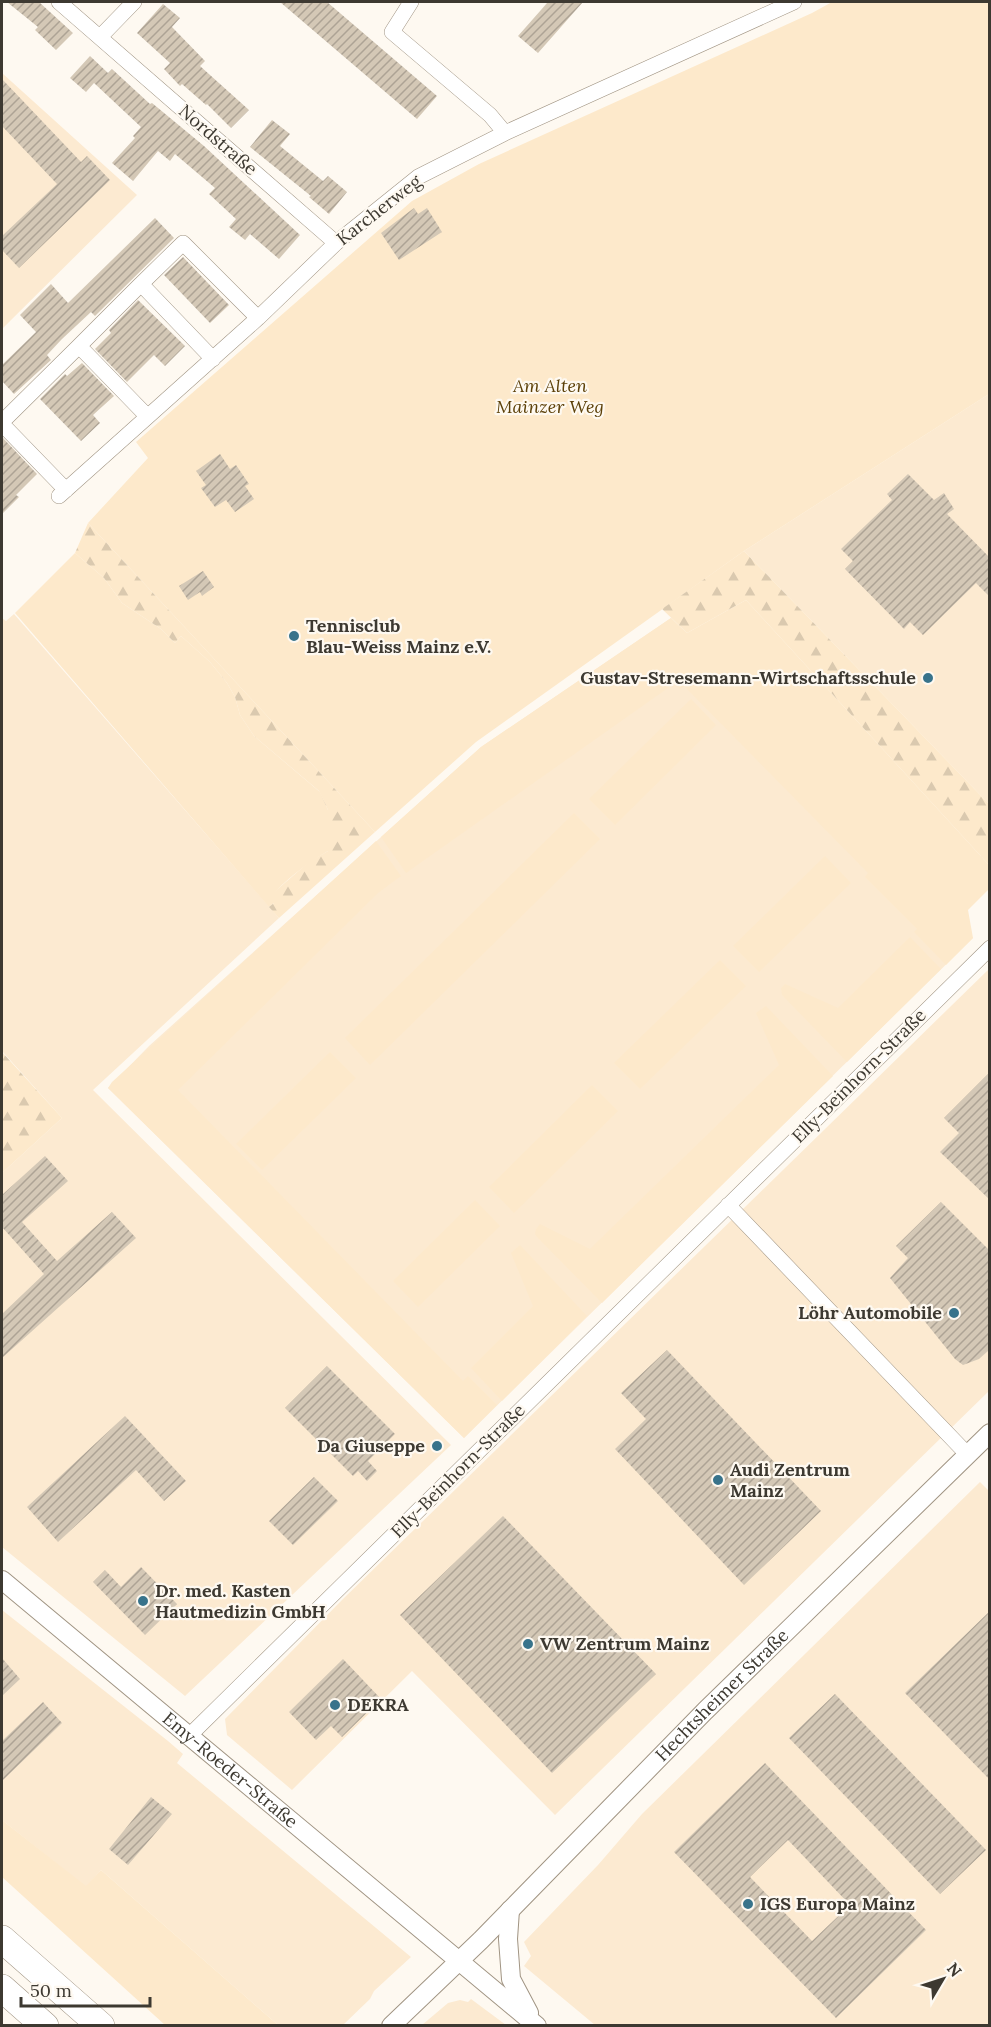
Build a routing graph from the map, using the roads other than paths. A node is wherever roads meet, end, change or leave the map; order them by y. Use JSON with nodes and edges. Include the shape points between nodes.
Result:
{"nodes":[{"id":1,"x":59,"y":2,"type":"edge"},
{"id":2,"x":134,"y":2,"type":"edge"},
{"id":3,"x":411,"y":2,"type":"edge"},
{"id":4,"x":794,"y":2,"type":"edge"},
{"id":5,"x":99,"y":37,"type":"junction"},
{"id":6,"x":505,"y":133,"type":"junction"},
{"id":7,"x":336,"y":243,"type":"junction"},
{"id":8,"x":141,"y":284,"type":"junction"},
{"id":9,"x":258,"y":318,"type":"junction"},
{"id":10,"x":79,"y":346,"type":"junction"},
{"id":11,"x":213,"y":358,"type":"junction"},
{"id":12,"x":147,"y":416,"type":"junction"},
{"id":13,"x":2,"y":423,"type":"edge"},
{"id":14,"x":990,"y":948,"type":"edge"},
{"id":15,"x":728,"y":1205,"type":"junction"},
{"id":16,"x":990,"y":1433,"type":"edge"},
{"id":17,"x":968,"y":1455,"type":"junction"},
{"id":18,"x":2,"y":1580,"type":"edge"},
{"id":19,"x":188,"y":1737,"type":"junction"},
{"id":20,"x":510,"y":1910,"type":"junction"},
{"id":21,"x":2,"y":1939,"type":"edge"},
{"id":22,"x":460,"y":1961,"type":"junction"},
{"id":23,"x":2,"y":1988,"type":"edge"},
{"id":24,"x":536,"y":2024,"type":"edge"},
{"id":25,"x":45,"y":2025,"type":"edge"},
{"id":26,"x":101,"y":2025,"type":"edge"},
{"id":27,"x":391,"y":2025,"type":"edge"}],
"edges":[{"from":1,"to":5,"type":"street","name":"Nordstraße"},
{"from":2,"to":5,"type":"street"},
{"from":3,"to":6,"type":"street","via":[[392,32],[490,115]]},
{"from":4,"to":6,"type":"street","name":"Karcherweg"},
{"from":5,"to":7,"type":"street","name":"Nordstraße"},
{"from":6,"to":7,"type":"street","name":"Karcherweg","via":[[418,177]]},
{"from":7,"to":9,"type":"street","name":"Karcherweg"},
{"from":8,"to":9,"type":"street","via":[[183,243]]},
{"from":8,"to":10,"type":"street"},
{"from":8,"to":11,"type":"street"},
{"from":9,"to":11,"type":"street","name":"Karcherweg"},
{"from":10,"to":12,"type":"street"},
{"from":10,"to":13,"type":"street"},
{"from":11,"to":12,"type":"street","name":"Karcherweg"},
{"from":12,"to":13,"type":"street","name":"Karcherweg","via":[[62,493]]},
{"from":14,"to":15,"type":"street","name":"Elly-Beinhorn-Straße"},
{"from":15,"to":17,"type":"street"},
{"from":15,"to":19,"type":"street","name":"Elly-Beinhorn-Straße"},
{"from":16,"to":17,"type":"street","name":"Hechtsheimer Straße"},
{"from":17,"to":20,"type":"street","name":"Hechtsheimer Straße","via":[[705,1711]]},
{"from":18,"to":19,"type":"street","name":"Emy-Roeder-Straße"},
{"from":19,"to":22,"type":"street","name":"Emy-Roeder-Straße"},
{"from":20,"to":22,"type":"street","name":"Hechtsheimer Straße"},
{"from":20,"to":24,"type":"street","via":[[511,1979]]},
{"from":21,"to":26,"type":"highway"},
{"from":22,"to":24,"type":"street","name":"Emy-Roeder-Straße"},
{"from":22,"to":27,"type":"street","name":"Hechtsheimer Straße"},
{"from":23,"to":25,"type":"highway"}]}
